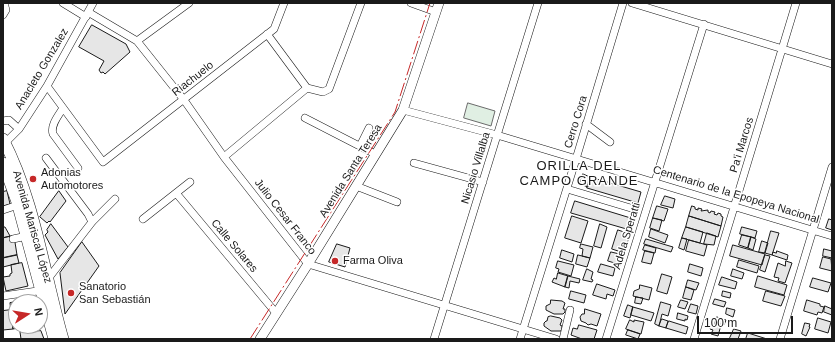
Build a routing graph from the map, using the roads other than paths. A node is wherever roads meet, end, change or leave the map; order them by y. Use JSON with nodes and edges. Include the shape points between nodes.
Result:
{"nodes":[{"id":1,"x":4,"y":3,"type":"edge"},
{"id":2,"x":63,"y":3,"type":"edge"},
{"id":3,"x":93,"y":3,"type":"edge"},
{"id":4,"x":189,"y":3,"type":"edge"},
{"id":5,"x":284,"y":3,"type":"edge"},
{"id":6,"x":361,"y":3,"type":"edge"},
{"id":7,"x":411,"y":3,"type":"edge"},
{"id":8,"x":439,"y":3,"type":"edge"},
{"id":9,"x":538,"y":3,"type":"edge"},
{"id":10,"x":623,"y":3,"type":"edge"},
{"id":11,"x":632,"y":3,"type":"edge"},
{"id":12,"x":796,"y":3,"type":"edge"},
{"id":13,"x":436,"y":12,"type":"junction"},
{"id":14,"x":87,"y":14,"type":"junction"},
{"id":15,"x":3,"y":15,"type":"edge"},
{"id":16,"x":704,"y":24,"type":"junction"},
{"id":17,"x":268,"y":34,"type":"junction"},
{"id":18,"x":137,"y":41,"type":"junction"},
{"id":19,"x":782,"y":49,"type":"junction"},
{"id":20,"x":832,"y":64,"type":"edge"},
{"id":21,"x":48,"y":86,"type":"junction"},
{"id":22,"x":307,"y":88,"type":"junction"},
{"id":23,"x":184,"y":100,"type":"junction"},
{"id":24,"x":63,"y":108,"type":"junction"},
{"id":25,"x":403,"y":110,"type":"junction"},
{"id":26,"x":305,"y":118,"type":"dead end"},
{"id":27,"x":3,"y":121,"type":"edge"},
{"id":28,"x":586,"y":124,"type":"junction"},
{"id":29,"x":369,"y":128,"type":"dead end"},
{"id":30,"x":19,"y":129,"type":"junction"},
{"id":31,"x":497,"y":135,"type":"junction"},
{"id":32,"x":4,"y":142,"type":"edge"},
{"id":33,"x":610,"y":142,"type":"dead end"},
{"id":34,"x":360,"y":146,"type":"junction"},
{"id":35,"x":375,"y":154,"type":"junction"},
{"id":36,"x":224,"y":156,"type":"junction"},
{"id":37,"x":46,"y":158,"type":"dead end"},
{"id":38,"x":576,"y":159,"type":"junction"},
{"id":39,"x":3,"y":163,"type":"edge"},
{"id":40,"x":414,"y":163,"type":"dead end"},
{"id":41,"x":832,"y":167,"type":"edge"},
{"id":42,"x":78,"y":168,"type":"dead end"},
{"id":43,"x":190,"y":182,"type":"dead end"},
{"id":44,"x":483,"y":182,"type":"junction"},
{"id":45,"x":655,"y":182,"type":"junction"},
{"id":46,"x":7,"y":184,"type":"edge"},
{"id":47,"x":356,"y":186,"type":"junction"},
{"id":48,"x":567,"y":189,"type":"junction"},
{"id":49,"x":176,"y":193,"type":"junction"},
{"id":50,"x":115,"y":199,"type":"dead end"},
{"id":51,"x":396,"y":202,"type":"dead end"},
{"id":52,"x":18,"y":205,"type":"junction"},
{"id":53,"x":734,"y":206,"type":"junction"},
{"id":54,"x":634,"y":208,"type":"dead end"},
{"id":55,"x":3,"y":210,"type":"edge"},
{"id":56,"x":143,"y":219,"type":"dead end"},
{"id":57,"x":92,"y":222,"type":"junction"},
{"id":58,"x":814,"y":230,"type":"junction"},
{"id":59,"x":27,"y":236,"type":"junction"},
{"id":60,"x":832,"y":236,"type":"edge"},
{"id":61,"x":13,"y":239,"type":"dead end"},
{"id":62,"x":308,"y":264,"type":"junction"},
{"id":63,"x":46,"y":286,"type":"junction"},
{"id":64,"x":3,"y":296,"type":"edge"},
{"id":65,"x":444,"y":305,"type":"junction"},
{"id":66,"x":570,"y":310,"type":"dead end"},
{"id":67,"x":276,"y":313,"type":"junction"},
{"id":68,"x":523,"y":329,"type":"junction"},
{"id":69,"x":54,"y":339,"type":"edge"},
{"id":70,"x":63,"y":339,"type":"edge"},
{"id":71,"x":260,"y":339,"type":"edge"},
{"id":72,"x":434,"y":339,"type":"edge"},
{"id":73,"x":520,"y":339,"type":"edge"},
{"id":74,"x":556,"y":339,"type":"edge"},
{"id":75,"x":563,"y":339,"type":"edge"},
{"id":76,"x":606,"y":339,"type":"edge"},
{"id":77,"x":694,"y":339,"type":"edge"},
{"id":78,"x":780,"y":339,"type":"edge"}],
"edges":[{"from":1,"to":15,"type":"street","via":[[6,10]]},
{"from":2,"to":14,"type":"street","name":"Julio Cesar Franco"},
{"from":3,"to":14,"type":"street","name":"Anacleto Gonzalez"},
{"from":4,"to":18,"type":"street"},
{"from":5,"to":17,"type":"street","name":"Riachuelo","via":[[274,30]]},
{"from":6,"to":22,"type":"street","via":[[329,89],[324,92]]},
{"from":7,"to":13,"type":"street"},
{"from":8,"to":13,"type":"main road","name":"Avenida Santa Teresa"},
{"from":9,"to":31,"type":"street","name":"Nicasio Villalba"},
{"from":10,"to":28,"type":"street","name":"Cerro Cora"},
{"from":11,"to":16,"type":"street"},
{"from":12,"to":19,"type":"street","name":"Pa'i Marcos"},
{"from":13,"to":25,"type":"main road","name":"Avenida Santa Teresa"},
{"from":14,"to":18,"type":"street","name":"Julio Cesar Franco"},
{"from":14,"to":21,"type":"street","name":"Anacleto Gonzalez"},
{"from":16,"to":19,"type":"street"},
{"from":16,"to":45,"type":"street","name":"Adela Speratti"},
{"from":17,"to":22,"type":"street"},
{"from":17,"to":23,"type":"street","name":"Riachuelo"},
{"from":18,"to":23,"type":"street","name":"Julio Cesar Franco"},
{"from":19,"to":20,"type":"street"},
{"from":19,"to":53,"type":"street","name":"Pa'i Marcos"},
{"from":21,"to":24,"type":"street"},
{"from":21,"to":30,"type":"street","name":"Anacleto Gonzalez"},
{"from":22,"to":36,"type":"street"},
{"from":23,"to":24,"type":"street","name":"Riachuelo","via":[[103,162]]},
{"from":23,"to":36,"type":"street","name":"Julio Cesar Franco"},
{"from":24,"to":42,"type":"street","via":[[52,130]]},
{"from":25,"to":31,"type":"street","name":"Centenario de la Epopeya Nacional"},
{"from":25,"to":35,"type":"main road","name":"Avenida Santa Teresa"},
{"from":26,"to":34,"type":"street"},
{"from":27,"to":30,"type":"street","via":[[9,120]]},
{"from":28,"to":33,"type":"street"},
{"from":28,"to":38,"type":"street","name":"Cerro Cora"},
{"from":29,"to":34,"type":"street"},
{"from":30,"to":32,"type":"street","name":"Anacleto Gonzalez"},
{"from":31,"to":38,"type":"street","name":"Centenario de la Epopeya Nacional"},
{"from":31,"to":44,"type":"street","name":"Nicasio Villalba"},
{"from":32,"to":63,"type":"highway","name":"Avenida Mariscal López","via":[[21,182],[35,229]]},
{"from":34,"to":35,"type":"street"},
{"from":35,"to":47,"type":"main road","name":"Avenida Santa Teresa"},
{"from":36,"to":62,"type":"street","name":"Julio Cesar Franco"},
{"from":37,"to":57,"type":"street"},
{"from":38,"to":45,"type":"street","name":"Centenario de la Epopeya Nacional"},
{"from":38,"to":48,"type":"street","name":"Cerro Cora"},
{"from":39,"to":46,"type":"highway","name":"Avenida Mariscal López"},
{"from":40,"to":44,"type":"street"},
{"from":41,"to":58,"type":"street"},
{"from":43,"to":49,"type":"street"},
{"from":44,"to":65,"type":"street","name":"Nicasio Villalba"},
{"from":45,"to":53,"type":"street","name":"Centenario de la Epopeya Nacional"},
{"from":45,"to":76,"type":"street","name":"Adela Speratti"},
{"from":46,"to":52,"type":"highway","name":"Avenida Mariscal López"},
{"from":47,"to":51,"type":"street"},
{"from":47,"to":62,"type":"main road","name":"Avenida Santa Teresa"},
{"from":48,"to":54,"type":"street"},
{"from":48,"to":68,"type":"street","name":"Cerro Cora"},
{"from":49,"to":56,"type":"street"},
{"from":49,"to":67,"type":"street","name":"Calle Solares"},
{"from":50,"to":57,"type":"street"},
{"from":52,"to":55,"type":"street"},
{"from":52,"to":59,"type":"highway","name":"Avenida Mariscal López"},
{"from":53,"to":58,"type":"street","name":"Centenario de la Epopeya Nacional"},
{"from":53,"to":77,"type":"street","name":"Pa'i Marcos"},
{"from":57,"to":63,"type":"street"},
{"from":58,"to":60,"type":"street","name":"Centenario de la Epopeya Nacional"},
{"from":58,"to":78,"type":"street"},
{"from":59,"to":61,"type":"street"},
{"from":59,"to":63,"type":"highway","name":"Avenida Mariscal López"},
{"from":62,"to":65,"type":"street","name":"Julio Cesar Franco"},
{"from":62,"to":67,"type":"main road","name":"Avenida Santa Teresa"},
{"from":63,"to":64,"type":"street"},
{"from":63,"to":69,"type":"highway","name":"Avenida Mariscal López"},
{"from":63,"to":70,"type":"highway","name":"Avenida Mariscal López"},
{"from":65,"to":68,"type":"street","name":"Julio Cesar Franco"},
{"from":65,"to":72,"type":"street","name":"Nicasio Villalba"},
{"from":66,"to":75,"type":"street"},
{"from":67,"to":71,"type":"main road","name":"Avenida Santa Teresa"},
{"from":68,"to":73,"type":"street","name":"Cerro Cora"},
{"from":68,"to":74,"type":"street","name":"Julio Cesar Franco"}]}
